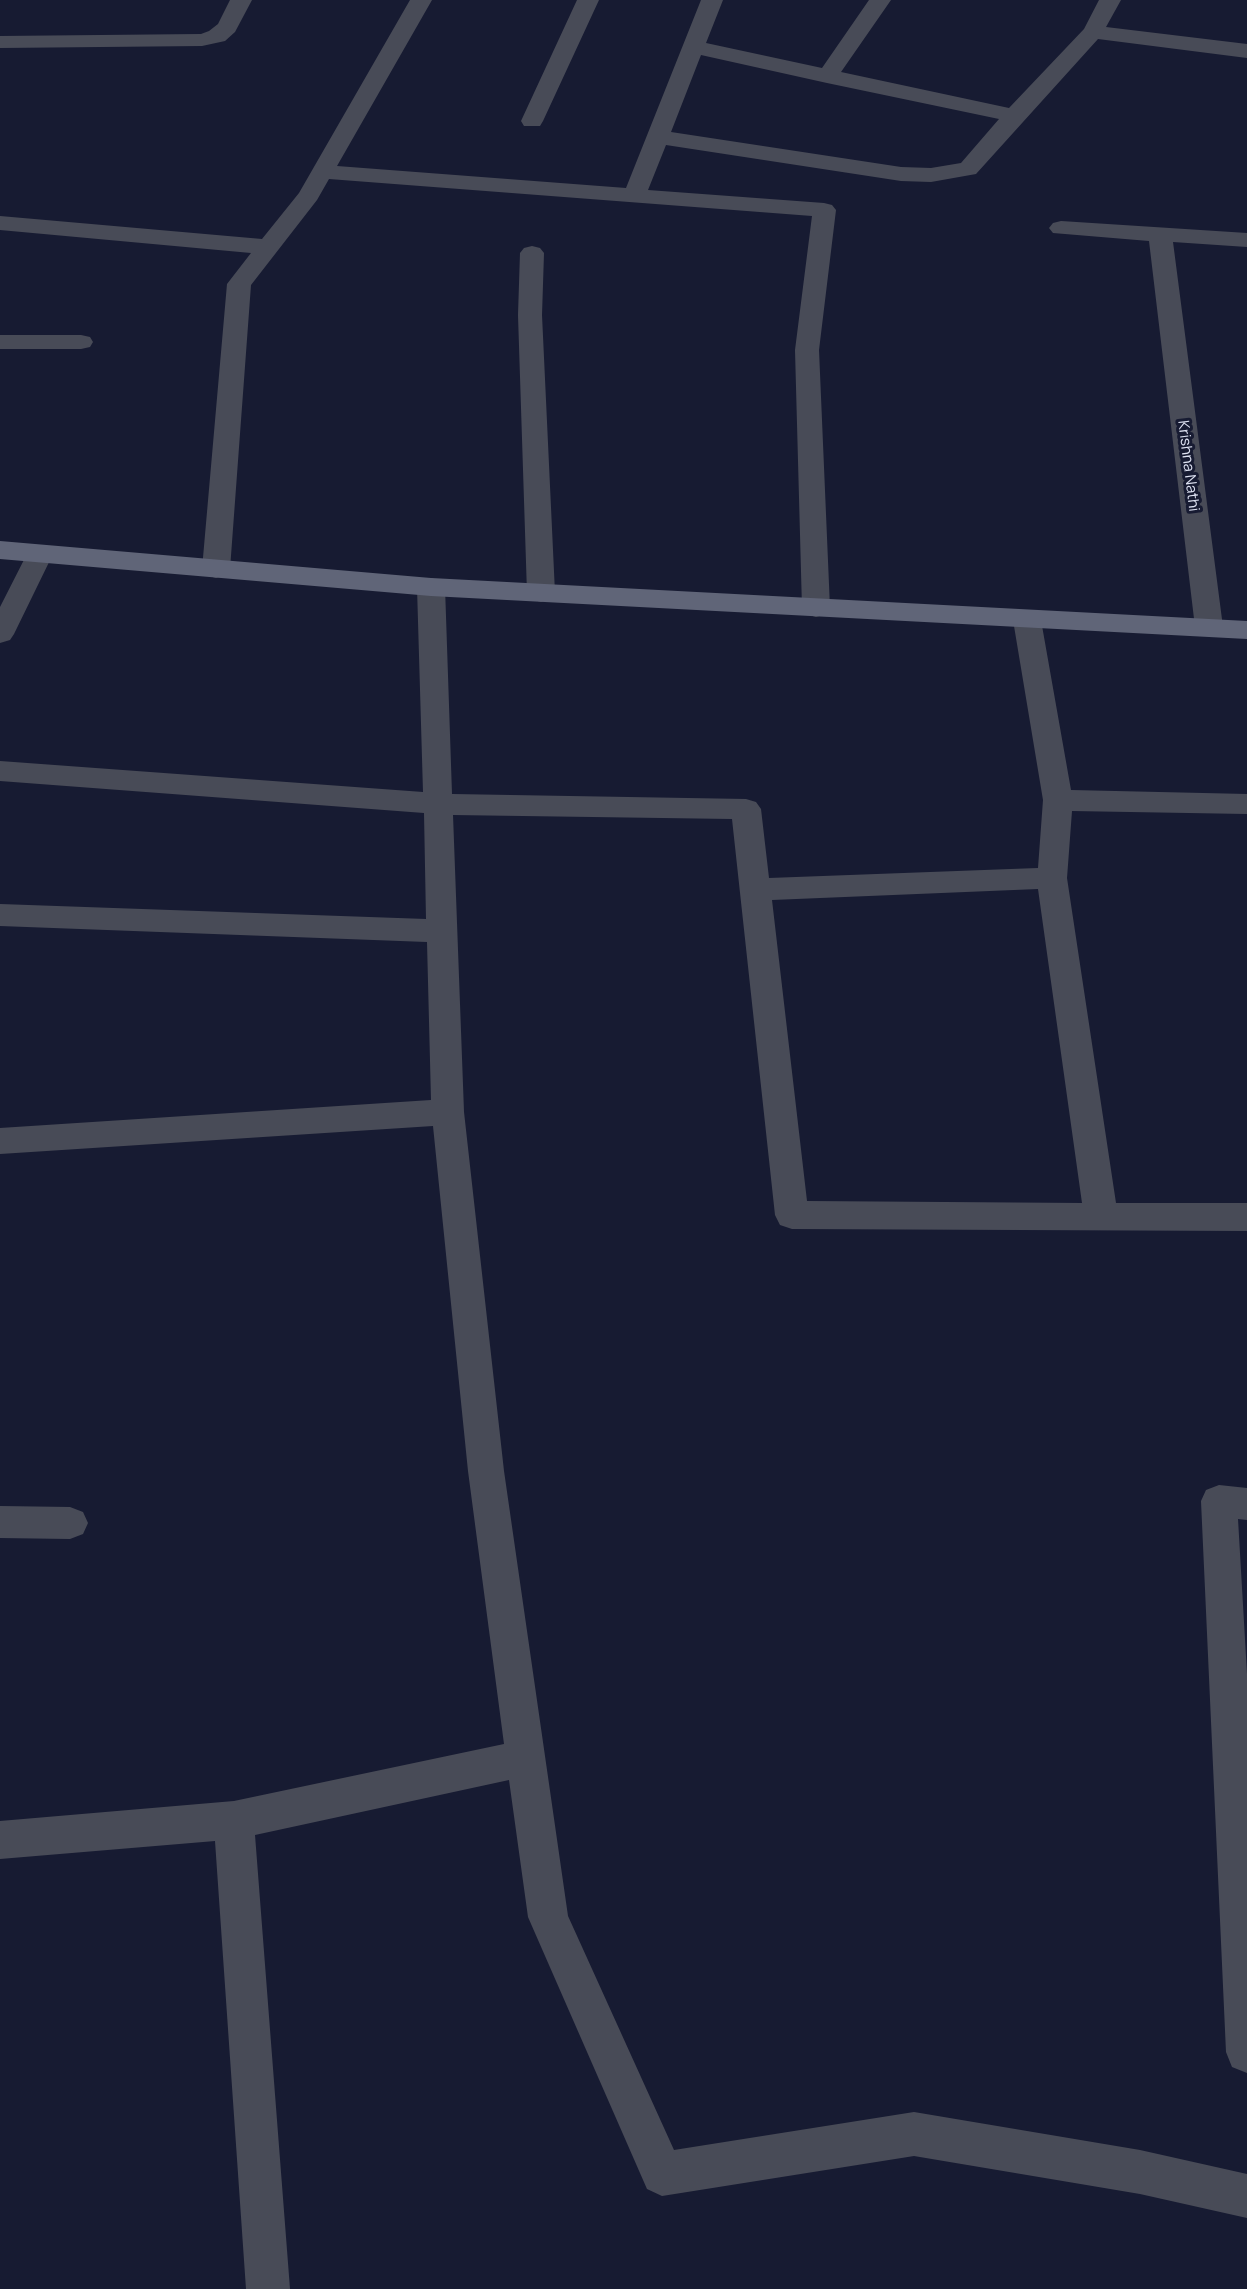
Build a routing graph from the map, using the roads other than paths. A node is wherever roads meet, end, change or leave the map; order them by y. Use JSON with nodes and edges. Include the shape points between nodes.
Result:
{"nodes":[{"id":1,"x":240,"y":0,"type":"edge"},
{"id":2,"x":421,"y":0,"type":"edge"},
{"id":3,"x":588,"y":0,"type":"edge"},
{"id":4,"x":712,"y":0,"type":"edge"},
{"id":5,"x":880,"y":0,"type":"edge"},
{"id":6,"x":1110,"y":0,"type":"edge"},
{"id":7,"x":1093,"y":32,"type":"junction"},
{"id":8,"x":0,"y":42,"type":"edge"},
{"id":9,"x":693,"y":47,"type":"junction"},
{"id":10,"x":1247,"y":51,"type":"edge"},
{"id":11,"x":827,"y":76,"type":"junction"},
{"id":12,"x":1014,"y":116,"type":"junction"},
{"id":13,"x":532,"y":121,"type":"dead end"},
{"id":14,"x":658,"y":137,"type":"junction"},
{"id":15,"x":322,"y":172,"type":"junction"},
{"id":16,"x":634,"y":196,"type":"junction"},
{"id":17,"x":0,"y":223,"type":"edge"},
{"id":18,"x":1061,"y":228,"type":"dead end"},
{"id":19,"x":1160,"y":234,"type":"junction"},
{"id":20,"x":1247,"y":240,"type":"edge"},
{"id":21,"x":268,"y":247,"type":"junction"},
{"id":22,"x":532,"y":253,"type":"dead end"},
{"id":23,"x":0,"y":342,"type":"edge"},
{"id":24,"x":81,"y":342,"type":"dead end"},
{"id":25,"x":0,"y":550,"type":"edge"},
{"id":26,"x":40,"y":554,"type":"junction"},
{"id":27,"x":216,"y":569,"type":"junction"},
{"id":28,"x":432,"y":587,"type":"junction"},
{"id":29,"x":541,"y":593,"type":"junction"},
{"id":30,"x":816,"y":608,"type":"junction"},
{"id":31,"x":1027,"y":620,"type":"junction"},
{"id":32,"x":1209,"y":627,"type":"junction"},
{"id":33,"x":1247,"y":630,"type":"edge"},
{"id":34,"x":0,"y":634,"type":"edge"},
{"id":35,"x":0,"y":771,"type":"edge"},
{"id":36,"x":1058,"y":800,"type":"junction"},
{"id":37,"x":439,"y":804,"type":"junction"},
{"id":38,"x":1247,"y":804,"type":"edge"},
{"id":39,"x":1052,"y":878,"type":"junction"},
{"id":40,"x":755,"y":890,"type":"junction"},
{"id":41,"x":0,"y":915,"type":"edge"},
{"id":42,"x":444,"y":930,"type":"junction"},
{"id":43,"x":448,"y":1112,"type":"junction"},
{"id":44,"x":0,"y":1142,"type":"edge"},
{"id":45,"x":1101,"y":1217,"type":"junction"},
{"id":46,"x":1247,"y":1217,"type":"edge"},
{"id":47,"x":1247,"y":1504,"type":"edge"},
{"id":48,"x":0,"y":1522,"type":"edge"},
{"id":49,"x":70,"y":1523,"type":"dead end"},
{"id":50,"x":525,"y":1758,"type":"junction"},
{"id":51,"x":234,"y":1820,"type":"junction"},
{"id":52,"x":0,"y":1840,"type":"edge"},
{"id":53,"x":1247,"y":2052,"type":"edge"},
{"id":54,"x":1247,"y":2196,"type":"edge"},
{"id":55,"x":268,"y":2289,"type":"edge"}],
"edges":[{"from":1,"to":8,"type":"street","via":[[227,27],[217,36],[202,40]]},
{"from":2,"to":15,"type":"street"},
{"from":3,"to":13,"type":"street"},
{"from":4,"to":9,"type":"street"},
{"from":5,"to":11,"type":"street"},
{"from":6,"to":7,"type":"street"},
{"from":7,"to":10,"type":"street"},
{"from":7,"to":12,"type":"street"},
{"from":9,"to":11,"type":"street"},
{"from":9,"to":14,"type":"street"},
{"from":11,"to":12,"type":"street"},
{"from":12,"to":14,"type":"street","via":[[968,170],[931,174],[901,174]]},
{"from":14,"to":16,"type":"street"},
{"from":15,"to":16,"type":"street"},
{"from":15,"to":21,"type":"street"},
{"from":16,"to":30,"type":"street","via":[[824,210],[807,350]]},
{"from":17,"to":21,"type":"street"},
{"from":18,"to":19,"type":"street"},
{"from":19,"to":20,"type":"street"},
{"from":19,"to":32,"type":"street","name":"Krishna Nathi"},
{"from":21,"to":27,"type":"street","via":[[239,284]]},
{"from":22,"to":29,"type":"street","via":[[530,315]]},
{"from":23,"to":24,"type":"street"},
{"from":25,"to":26,"type":"street"},
{"from":26,"to":27,"type":"street"},
{"from":26,"to":34,"type":"street"},
{"from":27,"to":28,"type":"street"},
{"from":28,"to":29,"type":"street"},
{"from":28,"to":37,"type":"street"},
{"from":29,"to":30,"type":"street"},
{"from":30,"to":31,"type":"street"},
{"from":31,"to":32,"type":"street"},
{"from":31,"to":36,"type":"street"},
{"from":32,"to":33,"type":"street"},
{"from":35,"to":37,"type":"street"},
{"from":36,"to":38,"type":"street"},
{"from":36,"to":39,"type":"street"},
{"from":37,"to":40,"type":"street","via":[[746,809]]},
{"from":37,"to":42,"type":"street"},
{"from":39,"to":40,"type":"street"},
{"from":39,"to":45,"type":"street"},
{"from":40,"to":45,"type":"street","via":[[792,1215]]},
{"from":41,"to":42,"type":"street"},
{"from":42,"to":43,"type":"street"},
{"from":43,"to":44,"type":"street"},
{"from":43,"to":50,"type":"street","via":[[486,1471]]},
{"from":45,"to":46,"type":"street"},
{"from":47,"to":53,"type":"street","via":[[1219,1502]]},
{"from":48,"to":49,"type":"street"},
{"from":50,"to":51,"type":"street"},
{"from":50,"to":54,"type":"street","via":[[548,1917],[662,2174],[914,2134],[1140,2172]]},
{"from":51,"to":52,"type":"street"},
{"from":51,"to":55,"type":"street"}]}
